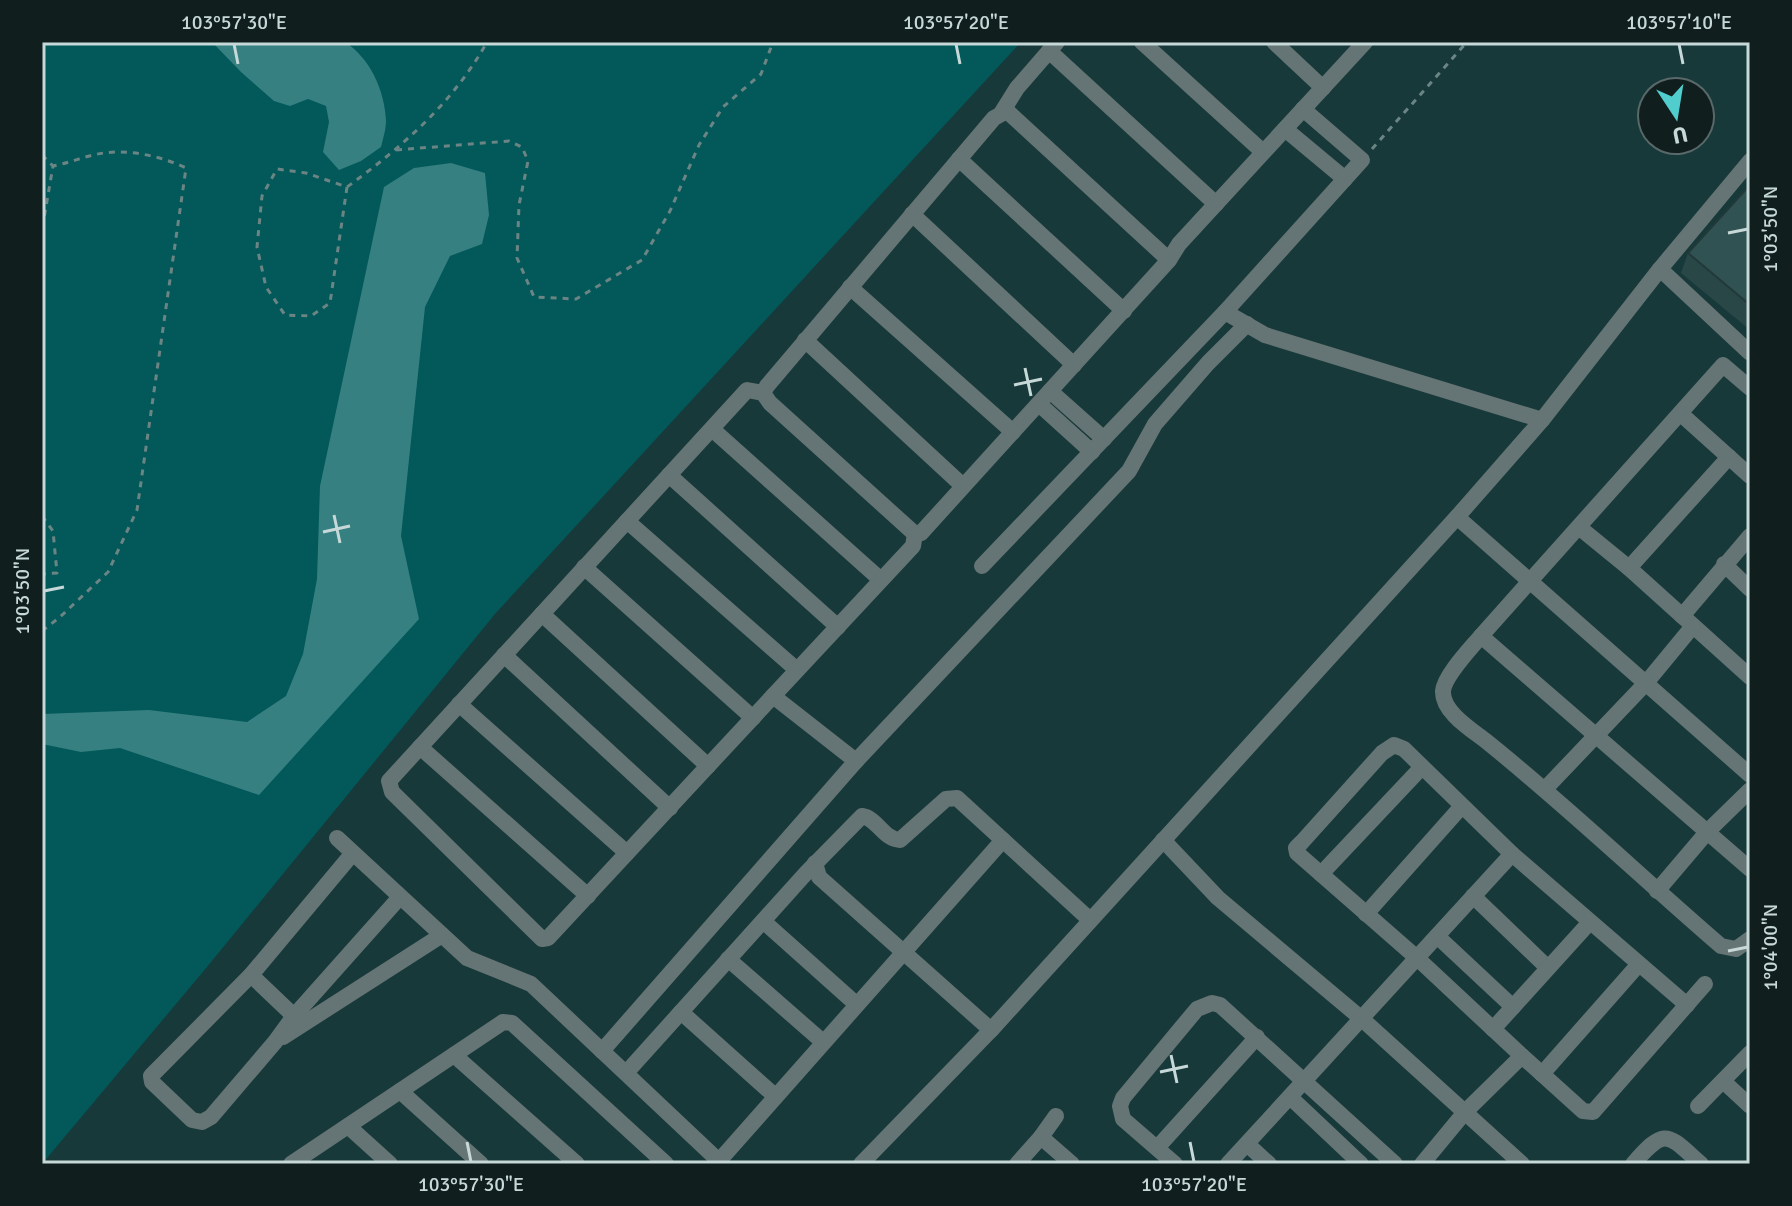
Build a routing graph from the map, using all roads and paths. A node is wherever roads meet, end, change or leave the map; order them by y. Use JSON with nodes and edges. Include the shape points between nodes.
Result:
{"nodes":[{"id":1,"x":487,"y":42,"type":"edge"},
{"id":2,"x":773,"y":42,"type":"edge"},
{"id":3,"x":1142,"y":42,"type":"edge"},
{"id":4,"x":1274,"y":42,"type":"edge"},
{"id":5,"x":1365,"y":42,"type":"edge"},
{"id":6,"x":1467,"y":42,"type":"edge"},
{"id":7,"x":1053,"y":46,"type":"edge"},
{"id":8,"x":1323,"y":88,"type":"junction"},
{"id":9,"x":1303,"y":109,"type":"junction"},
{"id":10,"x":1002,"y":112,"type":"junction"},
{"id":11,"x":1285,"y":129,"type":"junction"},
{"id":12,"x":396,"y":150,"type":"junction"},
{"id":13,"x":1263,"y":152,"type":"junction"},
{"id":14,"x":42,"y":155,"type":"edge"},
{"id":15,"x":959,"y":159,"type":"junction"},
{"id":16,"x":1362,"y":160,"type":"junction"},
{"id":17,"x":1750,"y":161,"type":"edge"},
{"id":18,"x":53,"y":166,"type":"junction"},
{"id":19,"x":1345,"y":179,"type":"junction"},
{"id":20,"x":347,"y":187,"type":"junction"},
{"id":21,"x":1216,"y":204,"type":"junction"},
{"id":22,"x":912,"y":214,"type":"junction"},
{"id":23,"x":42,"y":230,"type":"edge"},
{"id":24,"x":1169,"y":260,"type":"junction"},
{"id":25,"x":1660,"y":269,"type":"junction"},
{"id":26,"x":850,"y":287,"type":"junction"},
{"id":27,"x":1124,"y":311,"type":"junction"},
{"id":28,"x":1225,"y":312,"type":"junction"},
{"id":29,"x":1247,"y":324,"type":"junction"},
{"id":30,"x":805,"y":340,"type":"junction"},
{"id":31,"x":1750,"y":353,"type":"edge"},
{"id":32,"x":1074,"y":365,"type":"junction"},
{"id":33,"x":1750,"y":388,"type":"edge"},
{"id":34,"x":763,"y":393,"type":"junction"},
{"id":35,"x":1045,"y":398,"type":"junction"},
{"id":36,"x":1681,"y":414,"type":"junction"},
{"id":37,"x":1542,"y":420,"type":"junction"},
{"id":38,"x":712,"y":429,"type":"junction"},
{"id":39,"x":1013,"y":432,"type":"junction"},
{"id":40,"x":1104,"y":439,"type":"junction"},
{"id":41,"x":1092,"y":452,"type":"junction"},
{"id":42,"x":1729,"y":457,"type":"junction"},
{"id":43,"x":669,"y":475,"type":"junction"},
{"id":44,"x":1750,"y":476,"type":"edge"},
{"id":45,"x":963,"y":486,"type":"junction"},
{"id":46,"x":42,"y":516,"type":"edge"},
{"id":47,"x":1457,"y":517,"type":"junction"},
{"id":48,"x":627,"y":521,"type":"junction"},
{"id":49,"x":1580,"y":528,"type":"junction"},
{"id":50,"x":915,"y":534,"type":"junction"},
{"id":51,"x":1750,"y":536,"type":"edge"},
{"id":52,"x":1724,"y":564,"type":"junction"},
{"id":53,"x":982,"y":566,"type":"dead end"},
{"id":54,"x":584,"y":567,"type":"junction"},
{"id":55,"x":1629,"y":568,"type":"junction"},
{"id":56,"x":42,"y":574,"type":"edge"},
{"id":57,"x":881,"y":580,"type":"junction"},
{"id":58,"x":1531,"y":581,"type":"junction"},
{"id":59,"x":1750,"y":589,"type":"edge"},
{"id":60,"x":542,"y":614,"type":"junction"},
{"id":61,"x":1688,"y":621,"type":"junction"},
{"id":62,"x":838,"y":627,"type":"junction"},
{"id":63,"x":42,"y":631,"type":"edge"},
{"id":64,"x":1481,"y":636,"type":"junction"},
{"id":65,"x":504,"y":655,"type":"junction"},
{"id":66,"x":797,"y":670,"type":"junction"},
{"id":67,"x":1750,"y":677,"type":"edge"},
{"id":68,"x":1646,"y":683,"type":"junction"},
{"id":69,"x":773,"y":696,"type":"junction"},
{"id":70,"x":459,"y":704,"type":"junction"},
{"id":71,"x":753,"y":718,"type":"junction"},
{"id":72,"x":1594,"y":737,"type":"junction"},
{"id":73,"x":420,"y":747,"type":"junction"},
{"id":74,"x":856,"y":761,"type":"junction"},
{"id":75,"x":708,"y":766,"type":"junction"},
{"id":76,"x":1422,"y":767,"type":"junction"},
{"id":77,"x":1750,"y":775,"type":"edge"},
{"id":78,"x":1545,"y":789,"type":"junction"},
{"id":79,"x":1750,"y":790,"type":"edge"},
{"id":80,"x":1462,"y":806,"type":"junction"},
{"id":81,"x":670,"y":808,"type":"junction"},
{"id":82,"x":1708,"y":831,"type":"junction"},
{"id":83,"x":337,"y":838,"type":"dead end"},
{"id":84,"x":1003,"y":840,"type":"junction"},
{"id":85,"x":1163,"y":840,"type":"junction"},
{"id":86,"x":353,"y":853,"type":"junction"},
{"id":87,"x":627,"y":853,"type":"junction"},
{"id":88,"x":1512,"y":854,"type":"junction"},
{"id":89,"x":815,"y":863,"type":"junction"},
{"id":90,"x":1750,"y":869,"type":"edge"},
{"id":91,"x":1321,"y":874,"type":"junction"},
{"id":92,"x":1657,"y":891,"type":"junction"},
{"id":93,"x":588,"y":896,"type":"junction"},
{"id":94,"x":1473,"y":896,"type":"junction"},
{"id":95,"x":400,"y":897,"type":"junction"},
{"id":96,"x":1366,"y":914,"type":"junction"},
{"id":97,"x":1089,"y":919,"type":"junction"},
{"id":98,"x":763,"y":921,"type":"junction"},
{"id":99,"x":1590,"y":922,"type":"junction"},
{"id":100,"x":442,"y":935,"type":"junction"},
{"id":101,"x":1437,"y":936,"type":"junction"},
{"id":102,"x":1750,"y":939,"type":"edge"},
{"id":103,"x":903,"y":951,"type":"junction"},
{"id":104,"x":1417,"y":958,"type":"junction"},
{"id":105,"x":728,"y":959,"type":"junction"},
{"id":106,"x":1639,"y":964,"type":"junction"},
{"id":107,"x":1548,"y":968,"type":"junction"},
{"id":108,"x":251,"y":975,"type":"junction"},
{"id":109,"x":1705,"y":984,"type":"dead end"},
{"id":110,"x":856,"y":1004,"type":"junction"},
{"id":111,"x":1687,"y":1005,"type":"junction"},
{"id":112,"x":1513,"y":1007,"type":"junction"},
{"id":113,"x":681,"y":1012,"type":"junction"},
{"id":114,"x":294,"y":1016,"type":"junction"},
{"id":115,"x":1362,"y":1019,"type":"junction"},
{"id":116,"x":1493,"y":1029,"type":"junction"},
{"id":117,"x":991,"y":1030,"type":"junction"},
{"id":118,"x":1257,"y":1037,"type":"junction"},
{"id":119,"x":275,"y":1042,"type":"junction"},
{"id":120,"x":823,"y":1042,"type":"junction"},
{"id":121,"x":602,"y":1051,"type":"junction"},
{"id":122,"x":1750,"y":1053,"type":"edge"},
{"id":123,"x":454,"y":1055,"type":"junction"},
{"id":124,"x":1522,"y":1056,"type":"junction"},
{"id":125,"x":626,"y":1073,"type":"junction"},
{"id":126,"x":1542,"y":1074,"type":"junction"},
{"id":127,"x":1305,"y":1080,"type":"junction"},
{"id":128,"x":1723,"y":1081,"type":"junction"},
{"id":129,"x":400,"y":1091,"type":"junction"},
{"id":130,"x":775,"y":1096,"type":"junction"},
{"id":131,"x":1290,"y":1097,"type":"junction"},
{"id":132,"x":1698,"y":1106,"type":"dead end"},
{"id":133,"x":1750,"y":1106,"type":"edge"},
{"id":134,"x":1465,"y":1112,"type":"junction"},
{"id":135,"x":1056,"y":1116,"type":"dead end"},
{"id":136,"x":348,"y":1126,"type":"junction"},
{"id":137,"x":1041,"y":1137,"type":"junction"},
{"id":138,"x":1247,"y":1144,"type":"junction"},
{"id":139,"x":1157,"y":1148,"type":"junction"},
{"id":140,"x":1385,"y":1161,"type":"edge"},
{"id":141,"x":720,"y":1162,"type":"edge"},
{"id":142,"x":291,"y":1164,"type":"edge"},
{"id":143,"x":390,"y":1164,"type":"edge"},
{"id":144,"x":481,"y":1164,"type":"edge"},
{"id":145,"x":577,"y":1164,"type":"edge"},
{"id":146,"x":666,"y":1164,"type":"edge"},
{"id":147,"x":861,"y":1164,"type":"edge"},
{"id":148,"x":1017,"y":1164,"type":"edge"},
{"id":149,"x":1072,"y":1164,"type":"edge"},
{"id":150,"x":1175,"y":1164,"type":"edge"},
{"id":151,"x":1228,"y":1164,"type":"edge"},
{"id":152,"x":1269,"y":1164,"type":"edge"},
{"id":153,"x":1361,"y":1164,"type":"edge"},
{"id":154,"x":1422,"y":1164,"type":"edge"},
{"id":155,"x":1522,"y":1164,"type":"edge"},
{"id":156,"x":1633,"y":1164,"type":"edge"},
{"id":157,"x":1701,"y":1164,"type":"edge"}],
"edges":[{"from":1,"to":12,"type":"path","via":[[436,114]]},
{"from":2,"to":12,"type":"path","via":[[761,74],[723,107],[699,145],[642,260],[576,299],[534,297],[517,258],[528,161],[522,147],[509,141]]},
{"from":3,"to":13,"type":"street"},
{"from":4,"to":8,"type":"street"},
{"from":5,"to":8,"type":"street"},
{"from":6,"to":16,"type":"path"},
{"from":7,"to":10,"type":"street"},
{"from":7,"to":21,"type":"street"},
{"from":8,"to":9,"type":"street"},
{"from":9,"to":11,"type":"street"},
{"from":9,"to":16,"type":"street"},
{"from":10,"to":15,"type":"street"},
{"from":10,"to":24,"type":"street","via":[[1013,115]]},
{"from":11,"to":13,"type":"street"},
{"from":11,"to":19,"type":"street"},
{"from":12,"to":20,"type":"path"},
{"from":13,"to":21,"type":"street"},
{"from":14,"to":18,"type":"path"},
{"from":15,"to":22,"type":"street"},
{"from":15,"to":27,"type":"street"},
{"from":16,"to":19,"type":"street"},
{"from":17,"to":25,"type":"street"},
{"from":18,"to":23,"type":"path"},
{"from":18,"to":63,"type":"path","via":[[103,153],[132,153],[186,168],[137,510],[108,572]]},
{"from":19,"to":28,"type":"street"},
{"from":20,"to":20,"type":"path","via":[[277,169],[262,196],[257,247],[266,287],[285,315],[311,316],[330,303]]},
{"from":21,"to":24,"type":"street"},
{"from":22,"to":26,"type":"street"},
{"from":22,"to":32,"type":"street"},
{"from":24,"to":27,"type":"street"},
{"from":25,"to":31,"type":"street"},
{"from":25,"to":37,"type":"street"},
{"from":26,"to":30,"type":"street"},
{"from":26,"to":39,"type":"street"},
{"from":27,"to":32,"type":"street"},
{"from":28,"to":29,"type":"street"},
{"from":28,"to":40,"type":"street"},
{"from":29,"to":37,"type":"street","via":[[1265,335]]},
{"from":29,"to":74,"type":"street","via":[[1155,424],[1129,471]]},
{"from":30,"to":34,"type":"street"},
{"from":30,"to":45,"type":"street"},
{"from":32,"to":35,"type":"street"},
{"from":33,"to":36,"type":"street","via":[[1723,365]]},
{"from":34,"to":38,"type":"street","via":[[747,390]]},
{"from":34,"to":50,"type":"street"},
{"from":35,"to":39,"type":"street"},
{"from":35,"to":40,"type":"street"},
{"from":35,"to":41,"type":"street"},
{"from":36,"to":42,"type":"street"},
{"from":36,"to":49,"type":"street"},
{"from":37,"to":47,"type":"street"},
{"from":38,"to":43,"type":"street"},
{"from":38,"to":57,"type":"street"},
{"from":39,"to":45,"type":"street"},
{"from":40,"to":41,"type":"street"},
{"from":41,"to":53,"type":"street"},
{"from":42,"to":44,"type":"street"},
{"from":42,"to":55,"type":"street"},
{"from":43,"to":48,"type":"street"},
{"from":43,"to":62,"type":"street"},
{"from":45,"to":50,"type":"street"},
{"from":46,"to":56,"type":"path","via":[[53,531],[57,573]]},
{"from":47,"to":58,"type":"street"},
{"from":47,"to":85,"type":"street"},
{"from":48,"to":54,"type":"street"},
{"from":48,"to":66,"type":"street"},
{"from":49,"to":55,"type":"street"},
{"from":49,"to":58,"type":"street"},
{"from":50,"to":57,"type":"street","via":[[913,546]]},
{"from":51,"to":52,"type":"street"},
{"from":52,"to":59,"type":"street"},
{"from":52,"to":61,"type":"street"},
{"from":54,"to":60,"type":"street"},
{"from":54,"to":71,"type":"street"},
{"from":55,"to":61,"type":"street"},
{"from":57,"to":62,"type":"street"},
{"from":58,"to":64,"type":"street"},
{"from":58,"to":68,"type":"street"},
{"from":60,"to":65,"type":"street"},
{"from":60,"to":75,"type":"street"},
{"from":61,"to":67,"type":"street"},
{"from":61,"to":68,"type":"street"},
{"from":62,"to":66,"type":"street"},
{"from":64,"to":72,"type":"street"},
{"from":64,"to":78,"type":"street","via":[[1449,677],[1443,691],[1446,704]]},
{"from":65,"to":70,"type":"street"},
{"from":65,"to":81,"type":"street"},
{"from":66,"to":69,"type":"street"},
{"from":68,"to":72,"type":"street"},
{"from":68,"to":77,"type":"street"},
{"from":69,"to":71,"type":"street"},
{"from":69,"to":74,"type":"street"},
{"from":70,"to":73,"type":"street"},
{"from":70,"to":87,"type":"street"},
{"from":71,"to":75,"type":"street"},
{"from":72,"to":78,"type":"street"},
{"from":72,"to":82,"type":"street"},
{"from":73,"to":93,"type":"street"},
{"from":73,"to":93,"type":"street","via":[[389,781],[392,792],[542,939]]},
{"from":74,"to":121,"type":"street"},
{"from":75,"to":81,"type":"street"},
{"from":76,"to":80,"type":"street"},
{"from":76,"to":91,"type":"street"},
{"from":76,"to":91,"type":"street","via":[[1394,745],[1382,753],[1296,848]]},
{"from":78,"to":92,"type":"street"},
{"from":79,"to":82,"type":"street"},
{"from":80,"to":88,"type":"street"},
{"from":80,"to":96,"type":"street"},
{"from":81,"to":87,"type":"street"},
{"from":82,"to":90,"type":"street"},
{"from":82,"to":92,"type":"street"},
{"from":83,"to":86,"type":"street"},
{"from":84,"to":89,"type":"street","via":[[953,796],[900,840],[862,816]]},
{"from":84,"to":97,"type":"street"},
{"from":84,"to":103,"type":"street"},
{"from":85,"to":97,"type":"street"},
{"from":85,"to":115,"type":"street","via":[[1218,898]]},
{"from":86,"to":95,"type":"street"},
{"from":86,"to":108,"type":"street"},
{"from":87,"to":93,"type":"street"},
{"from":88,"to":94,"type":"street"},
{"from":88,"to":99,"type":"street"},
{"from":89,"to":98,"type":"street"},
{"from":89,"to":103,"type":"street","via":[[819,877]]},
{"from":91,"to":96,"type":"street"},
{"from":92,"to":102,"type":"street","via":[[1721,946],[1736,949]]},
{"from":94,"to":101,"type":"street"},
{"from":94,"to":107,"type":"street"},
{"from":95,"to":100,"type":"street"},
{"from":95,"to":114,"type":"street"},
{"from":96,"to":104,"type":"street"},
{"from":97,"to":117,"type":"street"},
{"from":98,"to":105,"type":"street"},
{"from":98,"to":110,"type":"street"},
{"from":99,"to":106,"type":"street"},
{"from":99,"to":107,"type":"street"},
{"from":100,"to":119,"type":"street"},
{"from":100,"to":121,"type":"street","via":[[467,958],[531,984]]},
{"from":101,"to":104,"type":"street"},
{"from":101,"to":112,"type":"street"},
{"from":103,"to":110,"type":"street"},
{"from":103,"to":117,"type":"street"},
{"from":104,"to":115,"type":"street"},
{"from":104,"to":116,"type":"street"},
{"from":105,"to":113,"type":"street"},
{"from":105,"to":120,"type":"street"},
{"from":106,"to":111,"type":"street"},
{"from":106,"to":126,"type":"street"},
{"from":107,"to":112,"type":"street"},
{"from":108,"to":114,"type":"street"},
{"from":108,"to":119,"type":"street","via":[[151,1079],[192,1120],[202,1122]]},
{"from":109,"to":111,"type":"street"},
{"from":110,"to":120,"type":"street"},
{"from":111,"to":126,"type":"street","via":[[1591,1113]]},
{"from":112,"to":116,"type":"street"},
{"from":113,"to":125,"type":"street"},
{"from":113,"to":130,"type":"street"},
{"from":114,"to":119,"type":"street"},
{"from":115,"to":127,"type":"street"},
{"from":115,"to":134,"type":"street"},
{"from":116,"to":124,"type":"street"},
{"from":117,"to":147,"type":"street"},
{"from":118,"to":127,"type":"street"},
{"from":118,"to":139,"type":"street"},
{"from":118,"to":139,"type":"street","via":[[1220,1005],[1197,1009],[1120,1106],[1123,1119]]},
{"from":120,"to":130,"type":"street"},
{"from":121,"to":125,"type":"street"},
{"from":122,"to":128,"type":"street"},
{"from":123,"to":129,"type":"street"},
{"from":123,"to":145,"type":"street"},
{"from":123,"to":146,"type":"street","via":[[503,1022],[512,1023]]},
{"from":124,"to":126,"type":"street"},
{"from":124,"to":134,"type":"street"},
{"from":125,"to":141,"type":"street"},
{"from":127,"to":131,"type":"street"},
{"from":127,"to":140,"type":"street"},
{"from":128,"to":132,"type":"street"},
{"from":128,"to":133,"type":"street"},
{"from":129,"to":136,"type":"street"},
{"from":129,"to":144,"type":"street"},
{"from":130,"to":141,"type":"street"},
{"from":131,"to":138,"type":"street"},
{"from":131,"to":153,"type":"street"},
{"from":134,"to":154,"type":"street"},
{"from":134,"to":155,"type":"street"},
{"from":135,"to":137,"type":"street"},
{"from":136,"to":142,"type":"street"},
{"from":136,"to":143,"type":"street"},
{"from":137,"to":148,"type":"street"},
{"from":137,"to":149,"type":"street"},
{"from":138,"to":151,"type":"street"},
{"from":138,"to":152,"type":"street"},
{"from":139,"to":150,"type":"street"},
{"from":156,"to":157,"type":"street","via":[[1651,1143],[1663,1138]]}]}
